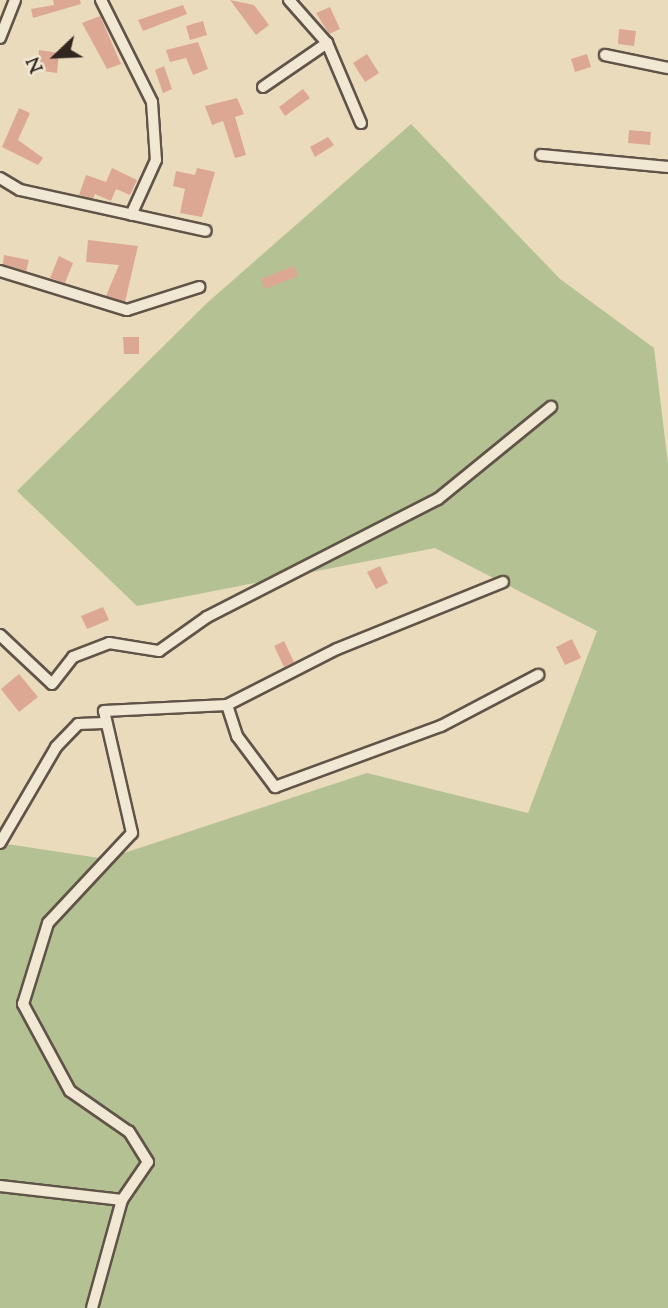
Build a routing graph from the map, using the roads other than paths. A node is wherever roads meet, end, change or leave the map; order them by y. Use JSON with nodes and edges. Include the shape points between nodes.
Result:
{"nodes":[{"id":1,"x":15,"y":0,"type":"edge"},
{"id":2,"x":101,"y":0,"type":"edge"},
{"id":3,"x":289,"y":0,"type":"edge"},
{"id":4,"x":0,"y":38,"type":"edge"},
{"id":5,"x":327,"y":43,"type":"junction"},
{"id":6,"x":605,"y":55,"type":"dead end"},
{"id":7,"x":668,"y":68,"type":"edge"},
{"id":8,"x":263,"y":87,"type":"dead end"},
{"id":9,"x":361,"y":123,"type":"dead end"},
{"id":10,"x":541,"y":155,"type":"dead end"},
{"id":11,"x":668,"y":167,"type":"edge"},
{"id":12,"x":0,"y":178,"type":"edge"},
{"id":13,"x":131,"y":215,"type":"junction"},
{"id":14,"x":206,"y":231,"type":"dead end"},
{"id":15,"x":0,"y":271,"type":"edge"},
{"id":16,"x":199,"y":286,"type":"dead end"},
{"id":17,"x":551,"y":407,"type":"dead end"},
{"id":18,"x":503,"y":582,"type":"dead end"},
{"id":19,"x":0,"y":635,"type":"edge"},
{"id":20,"x":538,"y":675,"type":"dead end"},
{"id":21,"x":227,"y":705,"type":"junction"},
{"id":22,"x":104,"y":723,"type":"junction"},
{"id":23,"x":0,"y":843,"type":"edge"},
{"id":24,"x":0,"y":1186,"type":"edge"},
{"id":25,"x":122,"y":1200,"type":"junction"},
{"id":26,"x":92,"y":1308,"type":"edge"}],
"edges":[{"from":1,"to":4,"type":"street"},
{"from":2,"to":13,"type":"street","via":[[152,102],[156,160]]},
{"from":3,"to":5,"type":"street"},
{"from":5,"to":8,"type":"street"},
{"from":5,"to":9,"type":"street"},
{"from":6,"to":7,"type":"street"},
{"from":10,"to":11,"type":"street"},
{"from":12,"to":13,"type":"street","via":[[20,190]]},
{"from":13,"to":14,"type":"street"},
{"from":15,"to":16,"type":"street","via":[[127,310]]},
{"from":17,"to":19,"type":"street","via":[[438,499],[207,617],[159,651],[109,643],[73,657],[52,684]]},
{"from":18,"to":21,"type":"street","via":[[337,649]]},
{"from":20,"to":21,"type":"street","via":[[441,726],[275,787],[237,736]]},
{"from":21,"to":22,"type":"street","via":[[104,710]]},
{"from":22,"to":23,"type":"street","via":[[78,724],[56,747]]},
{"from":22,"to":25,"type":"street","via":[[132,833],[48,923],[23,1004],[69,1090],[129,1132],[148,1162]]},
{"from":24,"to":25,"type":"street"},
{"from":25,"to":26,"type":"street"}]}
